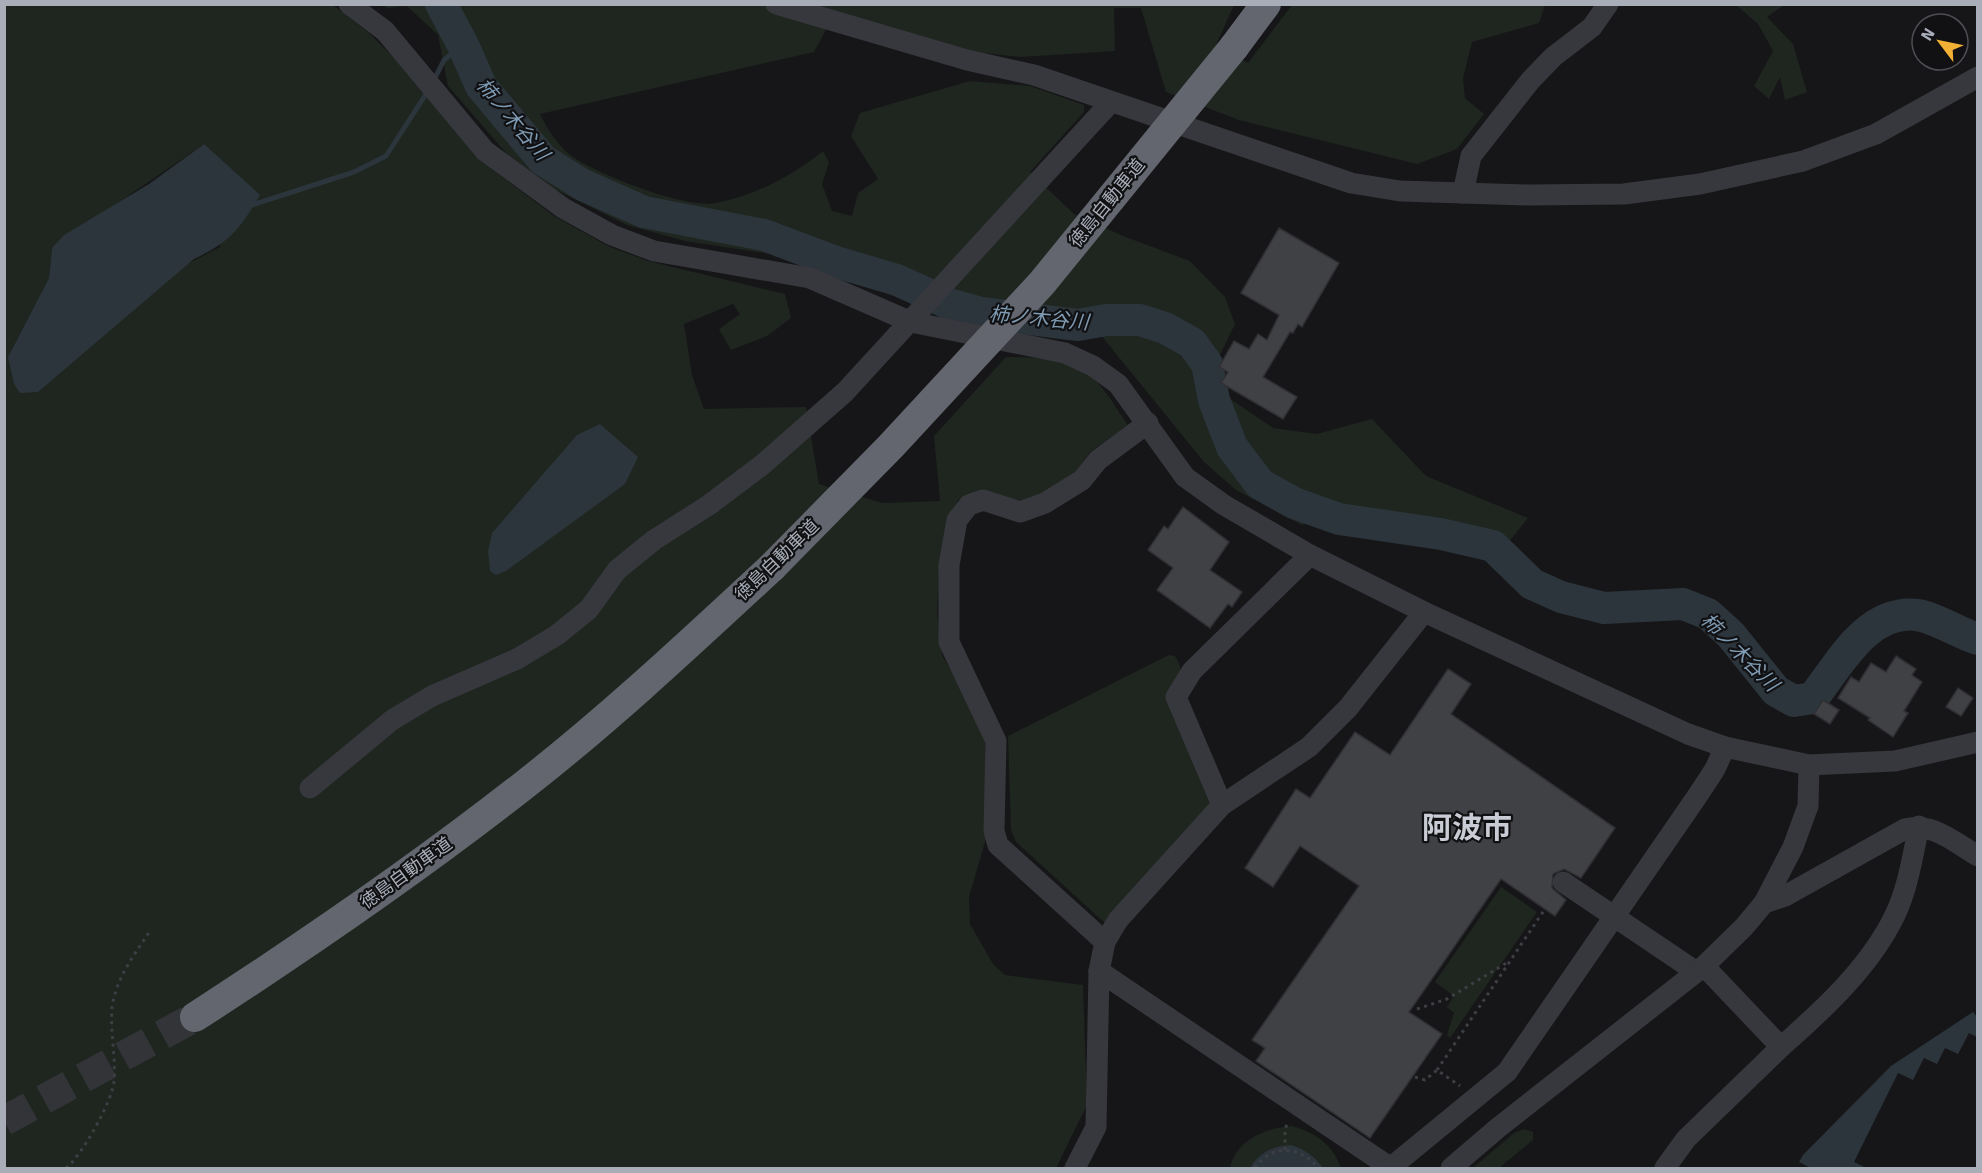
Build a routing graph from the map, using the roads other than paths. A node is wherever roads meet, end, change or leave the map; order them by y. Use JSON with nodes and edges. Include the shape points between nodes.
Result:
{"nodes":[{"id":1,"x":349,"y":4,"type":"edge"},
{"id":2,"x":776,"y":4,"type":"edge"},
{"id":3,"x":1266,"y":4,"type":"edge"},
{"id":4,"x":1608,"y":4,"type":"edge"},
{"id":5,"x":1977,"y":77,"type":"edge"},
{"id":6,"x":1111,"y":102,"type":"junction"},
{"id":7,"x":1463,"y":193,"type":"junction"},
{"id":8,"x":911,"y":322,"type":"junction"},
{"id":9,"x":1148,"y":423,"type":"junction"},
{"id":10,"x":1310,"y":555,"type":"junction"},
{"id":11,"x":1424,"y":612,"type":"junction"},
{"id":12,"x":1977,"y":742,"type":"edge"},
{"id":13,"x":1725,"y":747,"type":"junction"},
{"id":14,"x":1809,"y":765,"type":"junction"},
{"id":15,"x":310,"y":788,"type":"dead end"},
{"id":16,"x":1222,"y":805,"type":"junction"},
{"id":17,"x":1919,"y":825,"type":"junction"},
{"id":18,"x":1977,"y":856,"type":"edge"},
{"id":19,"x":1563,"y":882,"type":"road end"},
{"id":20,"x":1764,"y":903,"type":"junction"},
{"id":21,"x":1615,"y":918,"type":"junction"},
{"id":22,"x":1105,"y":942,"type":"junction"},
{"id":23,"x":1700,"y":969,"type":"junction"},
{"id":24,"x":1099,"y":971,"type":"junction"},
{"id":25,"x":195,"y":1017,"type":"tunnel mouth"},
{"id":26,"x":1781,"y":1047,"type":"junction"},
{"id":27,"x":1075,"y":1168,"type":"edge"},
{"id":28,"x":1391,"y":1168,"type":"edge"},
{"id":29,"x":1451,"y":1168,"type":"edge"},
{"id":30,"x":1665,"y":1168,"type":"edge"}],
"edges":[{"from":1,"to":8,"type":"street","via":[[385,32],[485,151],[562,208],[612,235],[654,251],[810,278]]},
{"from":2,"to":6,"type":"street","via":[[967,60],[1034,75]]},
{"from":3,"to":25,"type":"highway","name":"徳島自動車道","bridge":true,"via":[[1042,283],[772,567],[647,682],[524,785],[402,878]]},
{"from":4,"to":7,"type":"street","via":[[1592,27],[1530,81],[1471,156]]},
{"from":5,"to":7,"type":"street","via":[[1876,134],[1803,161],[1750,174],[1624,194]]},
{"from":6,"to":7,"type":"street","via":[[1351,183],[1400,191]]},
{"from":6,"to":8,"type":"street"},
{"from":8,"to":9,"type":"street","via":[[1065,353],[1118,384]]},
{"from":8,"to":15,"type":"street","via":[[828,406],[762,465],[617,570],[589,609],[557,635],[517,659],[432,696],[392,720]]},
{"from":9,"to":10,"type":"street","via":[[1174,465],[1201,490]]},
{"from":9,"to":22,"type":"street","via":[[1098,460],[1082,480],[1045,503],[1020,512],[983,500],[969,505],[957,520],[949,565],[949,642],[996,741],[994,831],[998,845]]},
{"from":10,"to":11,"type":"street"},
{"from":10,"to":16,"type":"street","via":[[1192,671],[1176,697]]},
{"from":11,"to":13,"type":"street","via":[[1688,734]]},
{"from":11,"to":16,"type":"street","via":[[1348,708],[1309,747]]},
{"from":12,"to":14,"type":"street","via":[[1894,761]]},
{"from":13,"to":14,"type":"street"},
{"from":13,"to":21,"type":"street","via":[[1715,769]]},
{"from":14,"to":20,"type":"street","via":[[1808,806],[1793,847]]},
{"from":16,"to":22,"type":"street","via":[[1118,920]]},
{"from":17,"to":18,"type":"street"},
{"from":17,"to":20,"type":"street","via":[[1905,829],[1785,896]]},
{"from":17,"to":26,"type":"street","via":[[1895,914],[1866,962]]},
{"from":19,"to":21,"type":"street"},
{"from":20,"to":23,"type":"street"},
{"from":21,"to":23,"type":"street"},
{"from":21,"to":28,"type":"street","via":[[1507,1072]]},
{"from":22,"to":24,"type":"street"},
{"from":23,"to":26,"type":"street"},
{"from":23,"to":29,"type":"street"},
{"from":24,"to":27,"type":"street","via":[[1096,1127]]},
{"from":24,"to":28,"type":"street"},
{"from":26,"to":30,"type":"street","via":[[1686,1138]]}]}
